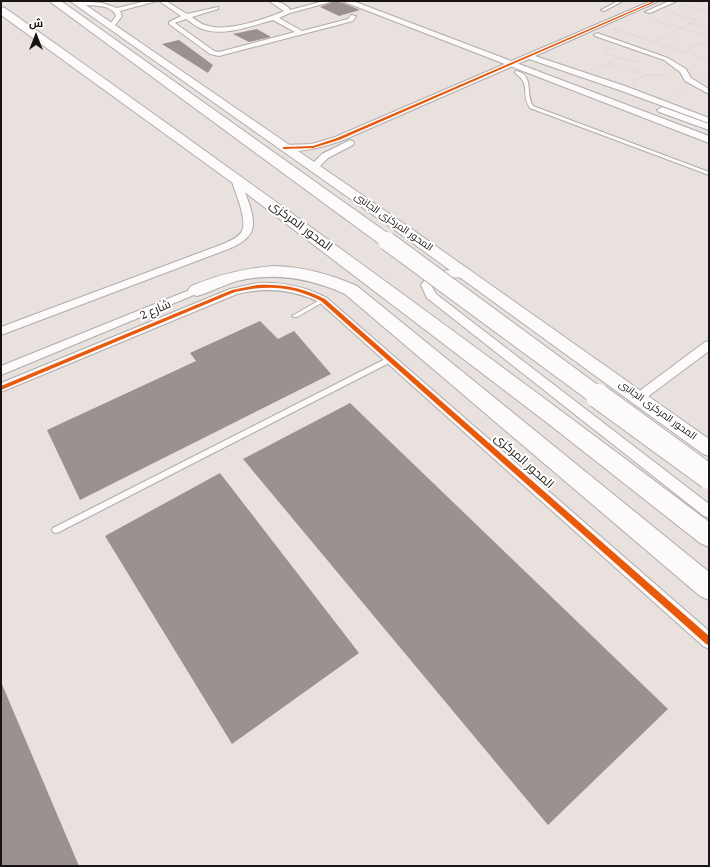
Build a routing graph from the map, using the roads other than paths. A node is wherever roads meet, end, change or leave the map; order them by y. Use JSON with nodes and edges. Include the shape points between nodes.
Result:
{"nodes":[{"id":1,"x":54,"y":1,"type":"edge"},
{"id":2,"x":141,"y":1,"type":"edge"},
{"id":3,"x":154,"y":1,"type":"edge"},
{"id":4,"x":164,"y":1,"type":"edge"},
{"id":5,"x":272,"y":1,"type":"edge"},
{"id":6,"x":331,"y":1,"type":"edge"},
{"id":7,"x":346,"y":1,"type":"edge"},
{"id":8,"x":369,"y":1,"type":"edge"},
{"id":9,"x":621,"y":1,"type":"edge"},
{"id":10,"x":76,"y":2,"type":"edge"},
{"id":11,"x":673,"y":2,"type":"edge"},
{"id":12,"x":656,"y":5,"type":"edge"},
{"id":13,"x":216,"y":8,"type":"dead end"},
{"id":14,"x":115,"y":9,"type":"junction"},
{"id":15,"x":1,"y":10,"type":"edge"},
{"id":16,"x":603,"y":10,"type":"dead end"},
{"id":17,"x":288,"y":12,"type":"junction"},
{"id":18,"x":353,"y":16,"type":"dead end"},
{"id":19,"x":186,"y":17,"type":"junction"},
{"id":20,"x":274,"y":18,"type":"junction"},
{"id":21,"x":421,"y":20,"type":"dead end"},
{"id":22,"x":111,"y":27,"type":"junction"},
{"id":23,"x":301,"y":33,"type":"junction"},
{"id":24,"x":597,"y":35,"type":"junction"},
{"id":25,"x":583,"y":41,"type":"dead end"},
{"id":26,"x":510,"y":54,"type":"dead end"},
{"id":27,"x":556,"y":54,"type":"dead end"},
{"id":28,"x":524,"y":65,"type":"junction"},
{"id":29,"x":709,"y":92,"type":"edge"},
{"id":30,"x":708,"y":122,"type":"edge"},
{"id":31,"x":338,"y":139,"type":"junction"},
{"id":32,"x":709,"y":140,"type":"edge"},
{"id":33,"x":284,"y":148,"type":"junction"},
{"id":34,"x":314,"y":167,"type":"junction"},
{"id":35,"x":709,"y":174,"type":"edge"},
{"id":36,"x":235,"y":178,"type":"junction"},
{"id":37,"x":465,"y":274,"type":"junction"},
{"id":38,"x":196,"y":290,"type":"joint"},
{"id":39,"x":323,"y":300,"type":"junction"},
{"id":40,"x":295,"y":316,"type":"dead end"},
{"id":41,"x":1,"y":331,"type":"edge"},
{"id":42,"x":709,"y":345,"type":"edge"},
{"id":43,"x":391,"y":359,"type":"junction"},
{"id":44,"x":1,"y":371,"type":"edge"},
{"id":45,"x":1,"y":388,"type":"edge"},
{"id":46,"x":638,"y":398,"type":"junction"},
{"id":47,"x":709,"y":449,"type":"edge"},
{"id":48,"x":709,"y":477,"type":"edge"},
{"id":49,"x":709,"y":512,"type":"edge"},
{"id":50,"x":56,"y":530,"type":"dead end"},
{"id":51,"x":707,"y":538,"type":"edge"},
{"id":52,"x":709,"y":588,"type":"edge"},
{"id":53,"x":709,"y":641,"type":"edge"}],
"edges":[{"from":1,"to":48,"type":"highway","bridge":true,"via":[[388,241]]},
{"from":2,"to":14,"type":"street"},
{"from":3,"to":14,"type":"street"},
{"from":4,"to":19,"type":"street"},
{"from":5,"to":17,"type":"street","via":[[286,8]]},
{"from":6,"to":17,"type":"street"},
{"from":7,"to":28,"type":"street"},
{"from":8,"to":21,"type":"street"},
{"from":9,"to":16,"type":"lane"},
{"from":10,"to":14,"type":"street","via":[[100,4]]},
{"from":10,"to":22,"type":"main road","name":"المحور المركزى الجانبى"},
{"from":11,"to":12,"type":"street"},
{"from":12,"to":24,"type":"street","via":[[641,16]]},
{"from":12,"to":28,"type":"street"},
{"from":13,"to":19,"type":"street"},
{"from":14,"to":22,"type":"street","via":[[119,16]]},
{"from":15,"to":36,"type":"highway","name":"المحور المركزى"},
{"from":17,"to":20,"type":"street"},
{"from":18,"to":23,"type":"street","via":[[351,20]]},
{"from":19,"to":20,"type":"street","via":[[205,28],[221,30]]},
{"from":19,"to":23,"type":"street","via":[[170,23],[216,54]]},
{"from":20,"to":23,"type":"street"},
{"from":22,"to":33,"type":"main road","name":"المحور المركزى الجانبى"},
{"from":24,"to":25,"type":"street"},
{"from":24,"to":29,"type":"street","via":[[666,59],[675,64],[696,85]]},
{"from":26,"to":28,"type":"street"},
{"from":27,"to":28,"type":"street"},
{"from":28,"to":30,"type":"street"},
{"from":28,"to":30,"type":"street","via":[[584,75]]},
{"from":28,"to":31,"type":"street"},
{"from":28,"to":32,"type":"street"},
{"from":28,"to":35,"type":"lane","via":[[528,103],[531,107]]},
{"from":31,"to":33,"type":"street","via":[[313,147]]},
{"from":31,"to":34,"type":"street","via":[[351,143],[325,156]]},
{"from":33,"to":34,"type":"main road","name":"المحور المركزى الجانبى"},
{"from":34,"to":37,"type":"main road","name":"المحور المركزى الجانبى"},
{"from":36,"to":41,"type":"street","via":[[250,222],[247,231],[239,239],[227,246]]},
{"from":36,"to":51,"type":"highway","name":"المحور المركزى","via":[[558,419]]},
{"from":37,"to":46,"type":"main road","name":"المحور المركزى الجانبى"},
{"from":37,"to":49,"type":"street","via":[[443,273],[431,278],[426,286],[431,296]]},
{"from":38,"to":44,"type":"street","name":"شارع 2"},
{"from":38,"to":52,"type":"highway","via":[[235,276],[276,271],[317,276],[351,290]]},
{"from":39,"to":40,"type":"lane"},
{"from":39,"to":43,"type":"street","name":"المحور المركزى"},
{"from":39,"to":45,"type":"street","name":"شارع 2","via":[[302,290],[276,286],[234,291]]},
{"from":42,"to":46,"type":"street"},
{"from":43,"to":50,"type":"lane"},
{"from":43,"to":53,"type":"street","name":"المحور المركزى"},
{"from":46,"to":47,"type":"main road","name":"المحور المركزى الجانبى"}]}
